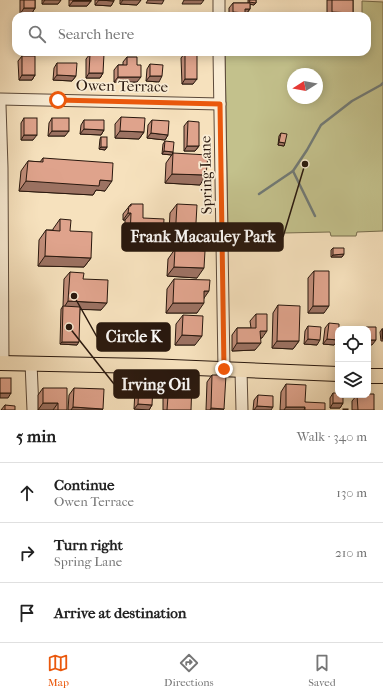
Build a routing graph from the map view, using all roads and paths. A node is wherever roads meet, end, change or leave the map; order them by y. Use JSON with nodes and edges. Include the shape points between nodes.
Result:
{"nodes":[{"id":1,"x":219,"y":0,"type":"edge"},
{"id":2,"x":219,"y":12,"type":"edge"},
{"id":3,"x":219,"y":56,"type":"edge"},
{"id":4,"x":0,"y":99,"type":"edge"},
{"id":5,"x":220,"y":104,"type":"junction"},
{"id":6,"x":0,"y":105,"type":"edge"},
{"id":7,"x":1,"y":363,"type":"edge"},
{"id":8,"x":31,"y":363,"type":"junction"},
{"id":9,"x":224,"y":369,"type":"junction"},
{"id":10,"x":241,"y":370,"type":"junction"},
{"id":11,"x":335,"y":374,"type":"edge"},
{"id":12,"x":371,"y":376,"type":"edge"},
{"id":13,"x":383,"y":376,"type":"edge"},
{"id":14,"x":33,"y":410,"type":"edge"},
{"id":15,"x":242,"y":410,"type":"edge"}],
"edges":[{"from":1,"to":2,"type":"street"},
{"from":3,"to":5,"type":"street","name":"Spring Lane"},
{"from":4,"to":5,"type":"street","name":"Owen Terrace"},
{"from":5,"to":9,"type":"street","name":"Spring Lane"},
{"from":6,"to":7,"type":"street"},
{"from":7,"to":8,"type":"main road"},
{"from":8,"to":9,"type":"main road"},
{"from":8,"to":14,"type":"street"},
{"from":9,"to":10,"type":"main road"},
{"from":10,"to":11,"type":"main road"},
{"from":10,"to":15,"type":"street"},
{"from":12,"to":13,"type":"main road"}]}
